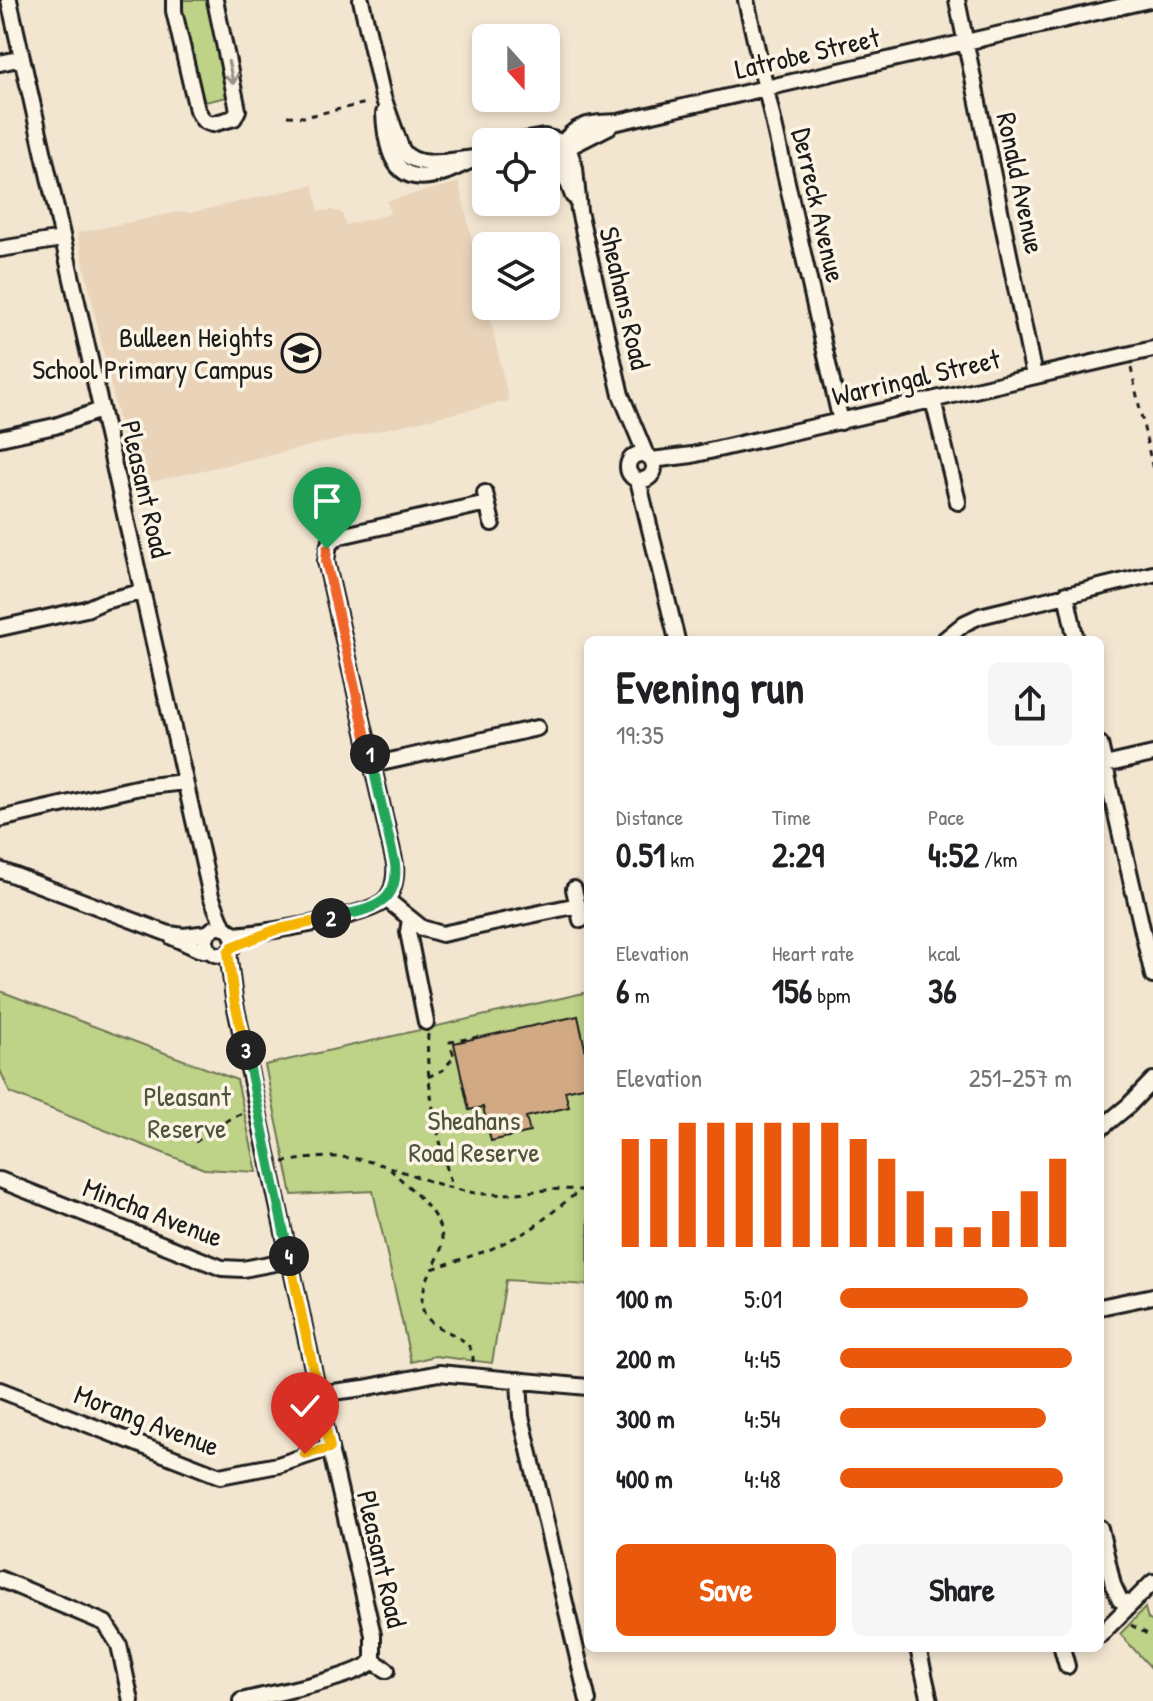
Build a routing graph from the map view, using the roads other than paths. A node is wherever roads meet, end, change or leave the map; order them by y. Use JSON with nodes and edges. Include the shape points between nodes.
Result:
{"nodes":[{"id":1,"x":9,"y":0,"type":"edge"},
{"id":2,"x":174,"y":0,"type":"edge"},
{"id":3,"x":215,"y":0,"type":"edge"},
{"id":4,"x":361,"y":0,"type":"edge"},
{"id":5,"x":746,"y":0,"type":"edge"},
{"id":6,"x":957,"y":0,"type":"edge"},
{"id":7,"x":1149,"y":0,"type":"edge"},
{"id":8,"x":966,"y":43,"type":"junction"},
{"id":9,"x":21,"y":54,"type":"junction"},
{"id":10,"x":0,"y":55,"type":"edge"},
{"id":11,"x":0,"y":63,"type":"edge"},
{"id":12,"x":766,"y":89,"type":"junction"},
{"id":13,"x":560,"y":147,"type":"edge"},
{"id":14,"x":472,"y":158,"type":"edge"},
{"id":15,"x":560,"y":162,"type":"edge"},
{"id":16,"x":61,"y":235,"type":"junction"},
{"id":17,"x":5,"y":247,"type":"edge"},
{"id":18,"x":1153,"y":349,"type":"edge"},
{"id":19,"x":1034,"y":376,"type":"junction"},
{"id":20,"x":933,"y":400,"type":"junction"},
{"id":21,"x":102,"y":415,"type":"junction"},
{"id":22,"x":841,"y":422,"type":"junction"},
{"id":23,"x":0,"y":438,"type":"edge"},
{"id":24,"x":646,"y":466,"type":"junction"},
{"id":25,"x":958,"y":502,"type":"dead end"},
{"id":26,"x":492,"y":523,"type":"dead end"},
{"id":27,"x":1153,"y":574,"type":"edge"},
{"id":28,"x":1066,"y":594,"type":"junction"},
{"id":29,"x":143,"y":596,"type":"junction"},
{"id":30,"x":0,"y":628,"type":"edge"},
{"id":31,"x":676,"y":636,"type":"edge"},
{"id":32,"x":949,"y":636,"type":"edge"},
{"id":33,"x":1075,"y":636,"type":"edge"},
{"id":34,"x":537,"y":728,"type":"dead end"},
{"id":35,"x":1153,"y":754,"type":"edge"},
{"id":36,"x":1104,"y":761,"type":"edge"},
{"id":37,"x":372,"y":765,"type":"junction"},
{"id":38,"x":1105,"y":765,"type":"junction"},
{"id":39,"x":183,"y":777,"type":"junction"},
{"id":40,"x":0,"y":819,"type":"edge"},
{"id":41,"x":0,"y":870,"type":"edge"},
{"id":42,"x":574,"y":889,"type":"dead end"},
{"id":43,"x":386,"y":899,"type":"junction"},
{"id":44,"x":578,"y":905,"type":"junction"},
{"id":45,"x":410,"y":919,"type":"junction"},
{"id":46,"x":581,"y":920,"type":"dead end"},
{"id":47,"x":220,"y":941,"type":"junction"},
{"id":48,"x":1153,"y":976,"type":"edge"},
{"id":49,"x":426,"y":1022,"type":"road end"},
{"id":50,"x":1153,"y":1080,"type":"edge"},
{"id":51,"x":1104,"y":1126,"type":"edge"},
{"id":52,"x":0,"y":1180,"type":"edge"},
{"id":53,"x":290,"y":1260,"type":"junction"},
{"id":54,"x":1153,"y":1296,"type":"edge"},
{"id":55,"x":1104,"y":1307,"type":"edge"},
{"id":56,"x":519,"y":1380,"type":"junction"},
{"id":57,"x":584,"y":1387,"type":"edge"},
{"id":58,"x":0,"y":1390,"type":"edge"},
{"id":59,"x":319,"y":1399,"type":"junction"},
{"id":60,"x":331,"y":1453,"type":"junction"},
{"id":61,"x":1104,"y":1546,"type":"edge"},
{"id":62,"x":0,"y":1579,"type":"edge"},
{"id":63,"x":1153,"y":1582,"type":"edge"},
{"id":64,"x":1130,"y":1604,"type":"junction"},
{"id":65,"x":1104,"y":1631,"type":"edge"},
{"id":66,"x":580,"y":1635,"type":"edge"},
{"id":67,"x":919,"y":1652,"type":"edge"},
{"id":68,"x":373,"y":1661,"type":"junction"},
{"id":69,"x":387,"y":1670,"type":"dead end"},
{"id":70,"x":131,"y":1701,"type":"edge"},
{"id":71,"x":241,"y":1701,"type":"edge"},
{"id":72,"x":588,"y":1701,"type":"edge"},
{"id":73,"x":930,"y":1701,"type":"edge"}],
"edges":[{"from":1,"to":9,"type":"street","name":"Pleasant Road"},
{"from":3,"to":2,"type":"street","one_way":true,"via":[[238,110],[234,118],[212,124],[197,110]]},
{"from":4,"to":14,"type":"street","via":[[404,164]]},
{"from":5,"to":12,"type":"street","name":"Derreck Avenue"},
{"from":6,"to":8,"type":"street","name":"Ronald Avenue"},
{"from":7,"to":8,"type":"street","name":"Latrobe Street"},
{"from":8,"to":12,"type":"street","name":"Latrobe Street"},
{"from":8,"to":19,"type":"street","name":"Ronald Avenue"},
{"from":9,"to":10,"type":"street"},
{"from":9,"to":11,"type":"street"},
{"from":9,"to":16,"type":"street","name":"Pleasant Road"},
{"from":12,"to":13,"type":"street","name":"Latrobe Street","via":[[580,126]]},
{"from":12,"to":22,"type":"street","name":"Derreck Avenue"},
{"from":15,"to":24,"type":"street","name":"Sheahans Road","via":[[579,211],[625,425]]},
{"from":16,"to":17,"type":"street","via":[[32,237]]},
{"from":16,"to":21,"type":"street","name":"Pleasant Road"},
{"from":18,"to":19,"type":"street","name":"Warringal Street"},
{"from":19,"to":20,"type":"street","name":"Warringal Street"},
{"from":20,"to":22,"type":"street","name":"Warringal Street"},
{"from":20,"to":25,"type":"street"},
{"from":21,"to":23,"type":"street"},
{"from":21,"to":29,"type":"street","name":"Pleasant Road"},
{"from":22,"to":24,"type":"street","name":"Warringal Street"},
{"from":24,"to":31,"type":"street","name":"Sheahans Road","via":[[649,517]]},
{"from":26,"to":37,"type":"street","via":[[486,498],[340,536],[327,549]]},
{"from":27,"to":28,"type":"street"},
{"from":28,"to":32,"type":"street","via":[[980,616]]},
{"from":28,"to":33,"type":"street"},
{"from":29,"to":30,"type":"street"},
{"from":29,"to":39,"type":"street","name":"Pleasant Road"},
{"from":34,"to":37,"type":"street"},
{"from":35,"to":38,"type":"street"},
{"from":36,"to":38,"type":"street"},
{"from":37,"to":43,"type":"street","via":[[396,873]]},
{"from":38,"to":48,"type":"street"},
{"from":39,"to":40,"type":"street"},
{"from":39,"to":47,"type":"street","name":"Pleasant Road"},
{"from":41,"to":47,"type":"street","via":[[198,949]]},
{"from":42,"to":44,"type":"street"},
{"from":43,"to":45,"type":"street"},
{"from":43,"to":47,"type":"street","via":[[370,909]]},
{"from":44,"to":45,"type":"street","via":[[442,934]]},
{"from":44,"to":46,"type":"street"},
{"from":45,"to":49,"type":"street"},
{"from":47,"to":53,"type":"street","name":"Pleasant Road"},
{"from":50,"to":51,"type":"street"},
{"from":52,"to":53,"type":"street","name":"Mincha Avenue","via":[[222,1268]]},
{"from":53,"to":59,"type":"street","name":"Pleasant Road"},
{"from":54,"to":55,"type":"street"},
{"from":56,"to":57,"type":"street"},
{"from":56,"to":59,"type":"street","via":[[439,1373]]},
{"from":56,"to":66,"type":"street","via":[[521,1416]]},
{"from":58,"to":60,"type":"street","name":"Morang Avenue","via":[[210,1474],[229,1475]]},
{"from":59,"to":60,"type":"street","name":"Pleasant Road"},
{"from":60,"to":68,"type":"street","name":"Pleasant Road","via":[[373,1635]]},
{"from":61,"to":64,"type":"street","via":[[1113,1585],[1120,1600]]},
{"from":62,"to":70,"type":"street","via":[[105,1623],[119,1645]]},
{"from":63,"to":64,"type":"street"},
{"from":64,"to":65,"type":"street"},
{"from":66,"to":72,"type":"street"},
{"from":67,"to":73,"type":"street"},
{"from":68,"to":69,"type":"street"},
{"from":68,"to":71,"type":"street","via":[[349,1673]]}]}
